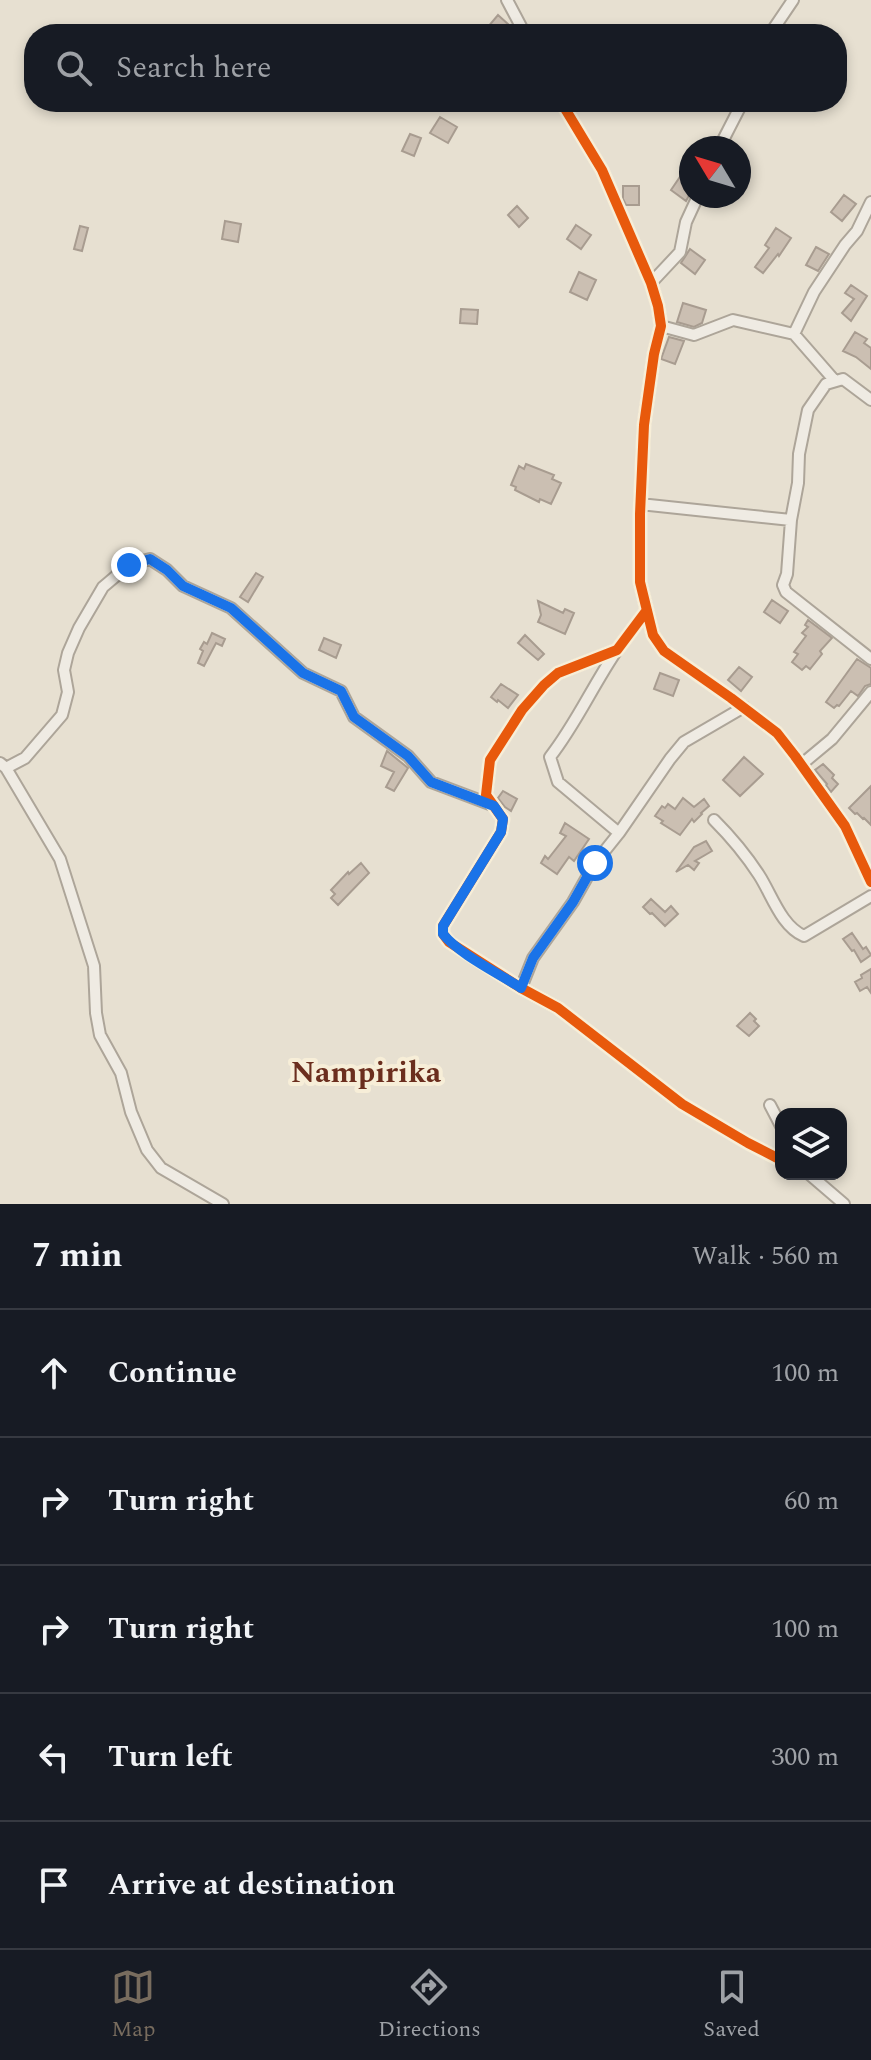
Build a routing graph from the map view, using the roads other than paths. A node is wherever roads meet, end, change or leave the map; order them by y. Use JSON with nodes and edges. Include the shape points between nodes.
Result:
{"nodes":[{"id":1,"x":507,"y":0,"type":"edge"},
{"id":2,"x":793,"y":0,"type":"edge"},
{"id":3,"x":520,"y":24,"type":"edge"},
{"id":4,"x":777,"y":24,"type":"edge"},
{"id":5,"x":567,"y":112,"type":"edge"},
{"id":6,"x":736,"y":112,"type":"edge"},
{"id":7,"x":725,"y":136,"type":"edge"},
{"id":8,"x":871,"y":202,"type":"edge"},
{"id":9,"x":692,"y":208,"type":"edge"},
{"id":10,"x":651,"y":283,"type":"junction"},
{"id":11,"x":661,"y":326,"type":"junction"},
{"id":12,"x":794,"y":334,"type":"junction"},
{"id":13,"x":835,"y":381,"type":"junction"},
{"id":14,"x":871,"y":400,"type":"edge"},
{"id":15,"x":640,"y":504,"type":"junction"},
{"id":16,"x":791,"y":520,"type":"junction"},
{"id":17,"x":647,"y":610,"type":"junction"},
{"id":18,"x":617,"y":650,"type":"junction"},
{"id":19,"x":871,"y":659,"type":"edge"},
{"id":20,"x":871,"y":692,"type":"edge"},
{"id":21,"x":744,"y":707,"type":"junction"},
{"id":22,"x":802,"y":764,"type":"junction"},
{"id":23,"x":3,"y":766,"type":"edge"},
{"id":24,"x":494,"y":806,"type":"junction"},
{"id":25,"x":714,"y":820,"type":"dead end"},
{"id":26,"x":619,"y":833,"type":"junction"},
{"id":27,"x":871,"y":882,"type":"edge"},
{"id":28,"x":871,"y":896,"type":"edge"},
{"id":29,"x":521,"y":988,"type":"junction"},
{"id":30,"x":770,"y":1105,"type":"dead end"},
{"id":31,"x":775,"y":1115,"type":"edge"},
{"id":32,"x":775,"y":1157,"type":"edge"},
{"id":33,"x":817,"y":1180,"type":"edge"},
{"id":34,"x":223,"y":1204,"type":"edge"},
{"id":35,"x":844,"y":1204,"type":"edge"}],
"edges":[{"from":1,"to":3,"type":"street"},
{"from":2,"to":4,"type":"street"},
{"from":5,"to":10,"type":"street","via":[[602,170]]},
{"from":6,"to":7,"type":"street"},
{"from":8,"to":12,"type":"street"},
{"from":9,"to":10,"type":"street","via":[[680,252]]},
{"from":10,"to":11,"type":"street"},
{"from":11,"to":12,"type":"street","via":[[694,335],[733,320]]},
{"from":11,"to":15,"type":"street","via":[[644,425]]},
{"from":12,"to":13,"type":"street"},
{"from":13,"to":14,"type":"street","via":[[843,379]]},
{"from":13,"to":16,"type":"street","via":[[826,384],[808,410]]},
{"from":15,"to":16,"type":"street"},
{"from":15,"to":17,"type":"street","via":[[640,582]]},
{"from":16,"to":19,"type":"street","via":[[786,592]]},
{"from":17,"to":18,"type":"street"},
{"from":17,"to":21,"type":"street","via":[[653,635],[664,651]]},
{"from":18,"to":24,"type":"street","via":[[558,673],[522,710],[490,760],[486,795]]},
{"from":18,"to":26,"type":"street","via":[[550,757],[558,782]]},
{"from":20,"to":22,"type":"street","via":[[832,739]]},
{"from":21,"to":22,"type":"street","via":[[777,733]]},
{"from":21,"to":26,"type":"street","via":[[684,742]]},
{"from":22,"to":27,"type":"street","via":[[845,826]]},
{"from":23,"to":24,"type":"street","via":[[25,758],[62,715],[68,653],[103,587],[129,565],[150,559],[183,586],[231,608],[303,673],[341,691],[354,717],[408,756],[431,782]]},
{"from":23,"to":34,"type":"street","via":[[60,859],[94,966],[100,1035],[121,1073],[147,1150],[161,1168]]},
{"from":24,"to":29,"type":"street","via":[[503,819],[501,832],[443,934]]},
{"from":25,"to":28,"type":"street","via":[[734,841],[794,932],[804,936]]},
{"from":26,"to":29,"type":"street","via":[[533,958]]},
{"from":29,"to":32,"type":"street","via":[[558,1008],[682,1104]]},
{"from":30,"to":31,"type":"street"},
{"from":33,"to":35,"type":"street"}]}
